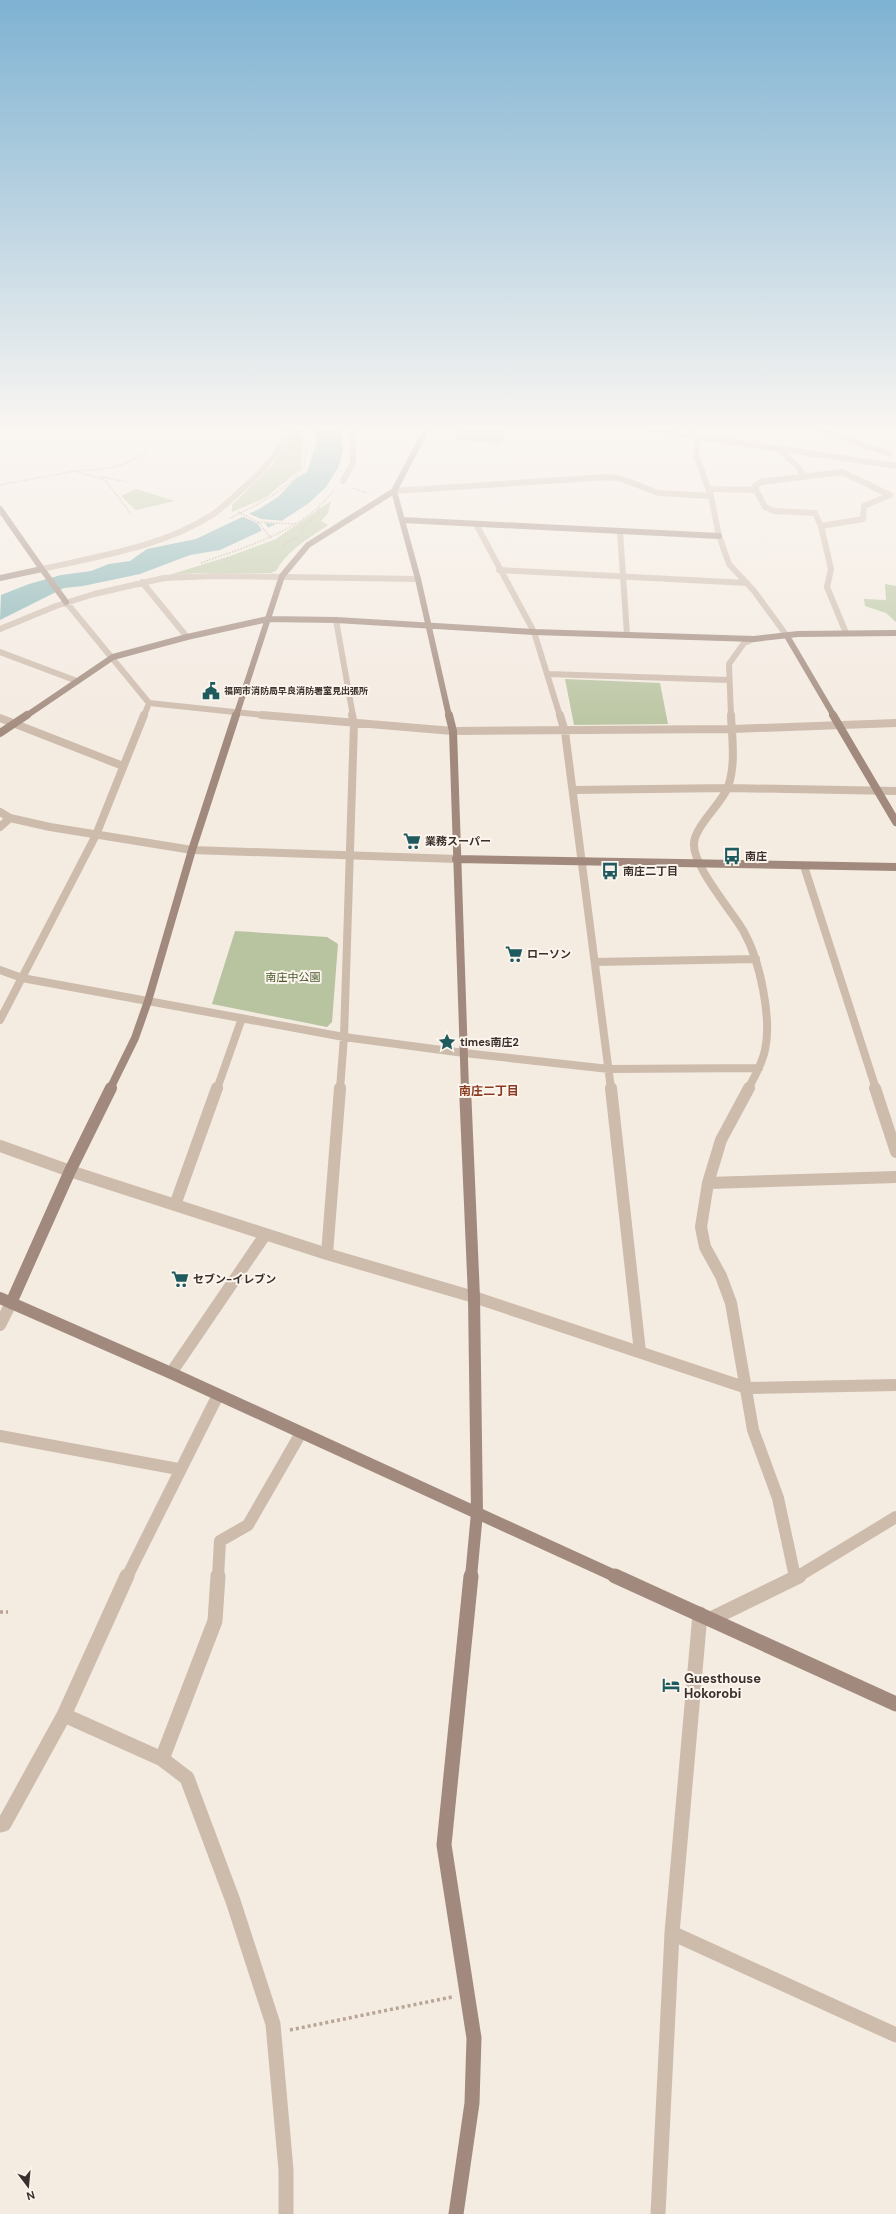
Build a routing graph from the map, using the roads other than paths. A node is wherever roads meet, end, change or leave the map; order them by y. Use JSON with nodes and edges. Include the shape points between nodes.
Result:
{"nodes":[{"id":1,"x":17,"y":533,"type":"edge"},
{"id":2,"x":173,"y":533,"type":"edge"},
{"id":3,"x":327,"y":533,"type":"edge"},
{"id":4,"x":406,"y":533,"type":"edge"},
{"id":5,"x":481,"y":533,"type":"edge"},
{"id":6,"x":620,"y":533,"type":"edge"},
{"id":7,"x":666,"y":533,"type":"edge"},
{"id":8,"x":823,"y":533,"type":"edge"},
{"id":9,"x":719,"y":536,"type":"joint"},
{"id":10,"x":42,"y":569,"type":"junction"},
{"id":11,"x":500,"y":570,"type":"junction"},
{"id":12,"x":282,"y":576,"type":"junction"},
{"id":13,"x":623,"y":577,"type":"junction"},
{"id":14,"x":0,"y":578,"type":"edge"},
{"id":15,"x":418,"y":579,"type":"junction"},
{"id":16,"x":142,"y":582,"type":"junction"},
{"id":17,"x":747,"y":583,"type":"junction"},
{"id":18,"x":66,"y":602,"type":"junction"},
{"id":19,"x":268,"y":619,"type":"junction"},
{"id":20,"x":336,"y":620,"type":"junction"},
{"id":21,"x":428,"y":626,"type":"junction"},
{"id":22,"x":0,"y":629,"type":"edge"},
{"id":23,"x":534,"y":632,"type":"junction"},
{"id":24,"x":846,"y":633,"type":"junction"},
{"id":25,"x":896,"y":633,"type":"edge"},
{"id":26,"x":626,"y":635,"type":"junction"},
{"id":27,"x":787,"y":636,"type":"junction"},
{"id":28,"x":187,"y":637,"type":"junction"},
{"id":29,"x":754,"y":638,"type":"junction"},
{"id":30,"x":0,"y":652,"type":"edge"},
{"id":31,"x":113,"y":657,"type":"junction"},
{"id":32,"x":548,"y":674,"type":"junction"},
{"id":33,"x":728,"y":680,"type":"junction"},
{"id":34,"x":77,"y":681,"type":"junction"},
{"id":35,"x":149,"y":703,"type":"junction"},
{"id":36,"x":239,"y":712,"type":"junction"},
{"id":37,"x":0,"y":718,"type":"edge"},
{"id":38,"x":14,"y":723,"type":"junction"},
{"id":39,"x":896,"y":723,"type":"edge"},
{"id":40,"x":354,"y":724,"type":"junction"},
{"id":41,"x":840,"y":726,"type":"junction"},
{"id":42,"x":733,"y":729,"type":"junction"},
{"id":43,"x":453,"y":731,"type":"junction"},
{"id":44,"x":565,"y":732,"type":"junction"},
{"id":45,"x":0,"y":733,"type":"edge"},
{"id":46,"x":123,"y":766,"type":"junction"},
{"id":47,"x":728,"y":788,"type":"junction"},
{"id":48,"x":574,"y":790,"type":"junction"},
{"id":49,"x":896,"y":791,"type":"edge"},
{"id":50,"x":878,"y":792,"type":"junction"},
{"id":51,"x":0,"y":812,"type":"edge"},
{"id":52,"x":10,"y":818,"type":"junction"},
{"id":53,"x":896,"y":822,"type":"edge"},
{"id":54,"x":0,"y":827,"type":"edge"},
{"id":55,"x":96,"y":835,"type":"junction"},
{"id":56,"x":192,"y":850,"type":"junction"},
{"id":57,"x":350,"y":856,"type":"junction"},
{"id":58,"x":456,"y":859,"type":"junction"},
{"id":59,"x":582,"y":862,"type":"junction"},
{"id":60,"x":701,"y":864,"type":"junction"},
{"id":61,"x":804,"y":866,"type":"junction"},
{"id":62,"x":896,"y":867,"type":"edge"},
{"id":63,"x":756,"y":959,"type":"junction"},
{"id":64,"x":595,"y":962,"type":"junction"},
{"id":65,"x":0,"y":970,"type":"edge"},
{"id":66,"x":22,"y":978,"type":"junction"},
{"id":67,"x":148,"y":1001,"type":"junction"},
{"id":68,"x":242,"y":1018,"type":"junction"},
{"id":69,"x":0,"y":1020,"type":"edge"},
{"id":70,"x":344,"y":1037,"type":"junction"},
{"id":71,"x":464,"y":1052,"type":"junction"},
{"id":72,"x":759,"y":1068,"type":"junction"},
{"id":73,"x":609,"y":1069,"type":"junction"},
{"id":74,"x":0,"y":1146,"type":"edge"},
{"id":75,"x":896,"y":1152,"type":"edge"},
{"id":76,"x":70,"y":1171,"type":"junction"},
{"id":77,"x":896,"y":1177,"type":"edge"},
{"id":78,"x":708,"y":1183,"type":"junction"},
{"id":79,"x":175,"y":1205,"type":"junction"},
{"id":80,"x":265,"y":1236,"type":"junction"},
{"id":81,"x":327,"y":1254,"type":"junction"},
{"id":82,"x":474,"y":1297,"type":"junction"},
{"id":83,"x":6,"y":1301,"type":"edge"},
{"id":84,"x":0,"y":1325,"type":"edge"},
{"id":85,"x":640,"y":1352,"type":"junction"},
{"id":86,"x":171,"y":1373,"type":"junction"},
{"id":87,"x":896,"y":1385,"type":"edge"},
{"id":88,"x":747,"y":1388,"type":"junction"},
{"id":89,"x":218,"y":1395,"type":"junction"},
{"id":90,"x":301,"y":1433,"type":"junction"},
{"id":91,"x":0,"y":1436,"type":"edge"},
{"id":92,"x":178,"y":1470,"type":"junction"},
{"id":93,"x":478,"y":1513,"type":"junction"},
{"id":94,"x":896,"y":1517,"type":"edge"},
{"id":95,"x":795,"y":1578,"type":"junction"},
{"id":96,"x":706,"y":1617,"type":"junction"},
{"id":97,"x":896,"y":1704,"type":"edge"},
{"id":98,"x":64,"y":1715,"type":"junction"},
{"id":99,"x":162,"y":1759,"type":"junction"},
{"id":100,"x":0,"y":1825,"type":"edge"},
{"id":101,"x":672,"y":1932,"type":"junction"},
{"id":102,"x":896,"y":2035,"type":"edge"},
{"id":103,"x":286,"y":2214,"type":"edge"},
{"id":104,"x":456,"y":2214,"type":"edge"},
{"id":105,"x":658,"y":2214,"type":"edge"}],
"edges":[{"from":1,"to":10,"type":"street"},
{"from":2,"to":10,"type":"street"},
{"from":3,"to":12,"type":"street","via":[[308,545]]},
{"from":4,"to":15,"type":"street"},
{"from":5,"to":11,"type":"street"},
{"from":6,"to":13,"type":"street"},
{"from":7,"to":9,"type":"street"},
{"from":8,"to":24,"type":"street","via":[[831,569],[827,587]]},
{"from":9,"to":17,"type":"street","via":[[729,564]]},
{"from":10,"to":14,"type":"street"},
{"from":10,"to":18,"type":"street"},
{"from":11,"to":13,"type":"street"},
{"from":11,"to":23,"type":"street"},
{"from":12,"to":15,"type":"street"},
{"from":12,"to":16,"type":"street","via":[[204,576]]},
{"from":12,"to":19,"type":"street"},
{"from":13,"to":17,"type":"street"},
{"from":13,"to":26,"type":"street"},
{"from":15,"to":21,"type":"street"},
{"from":16,"to":18,"type":"street"},
{"from":16,"to":28,"type":"street"},
{"from":17,"to":27,"type":"street"},
{"from":18,"to":22,"type":"street"},
{"from":18,"to":31,"type":"street"},
{"from":19,"to":20,"type":"street"},
{"from":19,"to":28,"type":"street"},
{"from":19,"to":36,"type":"street"},
{"from":20,"to":21,"type":"street"},
{"from":20,"to":40,"type":"street"},
{"from":21,"to":23,"type":"street"},
{"from":21,"to":43,"type":"street"},
{"from":23,"to":26,"type":"street"},
{"from":23,"to":32,"type":"street"},
{"from":24,"to":25,"type":"street"},
{"from":24,"to":27,"type":"street"},
{"from":26,"to":29,"type":"street"},
{"from":27,"to":29,"type":"street"},
{"from":27,"to":41,"type":"street"},
{"from":28,"to":31,"type":"street"},
{"from":29,"to":33,"type":"street","via":[[744,643],[729,664]]},
{"from":30,"to":34,"type":"street"},
{"from":31,"to":34,"type":"street"},
{"from":31,"to":35,"type":"street"},
{"from":32,"to":33,"type":"street"},
{"from":32,"to":44,"type":"street"},
{"from":33,"to":42,"type":"street"},
{"from":34,"to":38,"type":"street"},
{"from":35,"to":36,"type":"street"},
{"from":35,"to":46,"type":"street"},
{"from":36,"to":40,"type":"street"},
{"from":36,"to":56,"type":"street"},
{"from":37,"to":38,"type":"street"},
{"from":38,"to":45,"type":"street"},
{"from":38,"to":46,"type":"street"},
{"from":39,"to":41,"type":"street"},
{"from":40,"to":43,"type":"street"},
{"from":40,"to":57,"type":"street"},
{"from":41,"to":42,"type":"street"},
{"from":41,"to":50,"type":"street"},
{"from":42,"to":44,"type":"street"},
{"from":42,"to":47,"type":"street","via":[[733,770]]},
{"from":43,"to":44,"type":"street"},
{"from":43,"to":58,"type":"street"},
{"from":44,"to":48,"type":"street"},
{"from":46,"to":55,"type":"street"},
{"from":47,"to":48,"type":"street"},
{"from":47,"to":50,"type":"street"},
{"from":47,"to":60,"type":"street","via":[[701,828],[694,844]]},
{"from":48,"to":59,"type":"street"},
{"from":49,"to":50,"type":"street"},
{"from":50,"to":53,"type":"street"},
{"from":51,"to":52,"type":"street"},
{"from":52,"to":54,"type":"street"},
{"from":52,"to":55,"type":"street"},
{"from":55,"to":56,"type":"street"},
{"from":55,"to":66,"type":"street"},
{"from":56,"to":57,"type":"street"},
{"from":56,"to":67,"type":"street"},
{"from":57,"to":58,"type":"street"},
{"from":57,"to":70,"type":"street"},
{"from":58,"to":59,"type":"street"},
{"from":58,"to":71,"type":"street"},
{"from":59,"to":60,"type":"street"},
{"from":59,"to":64,"type":"street"},
{"from":60,"to":61,"type":"street"},
{"from":60,"to":63,"type":"street","via":[[711,885],[744,932]]},
{"from":61,"to":62,"type":"street"},
{"from":61,"to":75,"type":"street"},
{"from":63,"to":64,"type":"street"},
{"from":63,"to":72,"type":"street","via":[[766,1016],[765,1050]]},
{"from":64,"to":73,"type":"street"},
{"from":65,"to":66,"type":"street"},
{"from":66,"to":67,"type":"street"},
{"from":66,"to":69,"type":"street"},
{"from":67,"to":68,"type":"street"},
{"from":67,"to":76,"type":"street","via":[[135,1038]]},
{"from":68,"to":70,"type":"street"},
{"from":68,"to":79,"type":"street"},
{"from":70,"to":71,"type":"street"},
{"from":70,"to":81,"type":"street"},
{"from":71,"to":73,"type":"street"},
{"from":71,"to":82,"type":"street"},
{"from":72,"to":73,"type":"street"},
{"from":72,"to":78,"type":"street","via":[[721,1140]]},
{"from":73,"to":85,"type":"street"},
{"from":74,"to":76,"type":"street"},
{"from":76,"to":79,"type":"street"},
{"from":76,"to":83,"type":"street"},
{"from":77,"to":78,"type":"street"},
{"from":78,"to":88,"type":"street","via":[[701,1228],[705,1247],[731,1303]]},
{"from":79,"to":80,"type":"street"},
{"from":80,"to":81,"type":"street"},
{"from":80,"to":86,"type":"street"},
{"from":81,"to":82,"type":"street"},
{"from":82,"to":85,"type":"street"},
{"from":82,"to":93,"type":"street"},
{"from":83,"to":84,"type":"street"},
{"from":83,"to":86,"type":"street"},
{"from":85,"to":88,"type":"street"},
{"from":86,"to":89,"type":"street"},
{"from":87,"to":88,"type":"street"},
{"from":88,"to":95,"type":"street","via":[[753,1430],[778,1498]]},
{"from":89,"to":90,"type":"street"},
{"from":89,"to":92,"type":"street"},
{"from":90,"to":93,"type":"street"},
{"from":90,"to":99,"type":"street","via":[[248,1526],[220,1541],[215,1621]]},
{"from":91,"to":92,"type":"street"},
{"from":92,"to":98,"type":"street","via":[[112,1607]]},
{"from":93,"to":96,"type":"street"},
{"from":93,"to":104,"type":"street","via":[[444,1845],[474,2038],[472,2103]]},
{"from":94,"to":95,"type":"street"},
{"from":95,"to":96,"type":"street"},
{"from":96,"to":97,"type":"street"},
{"from":96,"to":101,"type":"street"},
{"from":98,"to":99,"type":"street"},
{"from":98,"to":100,"type":"street","via":[[4,1824]]},
{"from":99,"to":103,"type":"street","via":[[187,1778],[233,1901],[273,2024],[286,2170]]},
{"from":101,"to":102,"type":"street"},
{"from":101,"to":105,"type":"street"}]}
